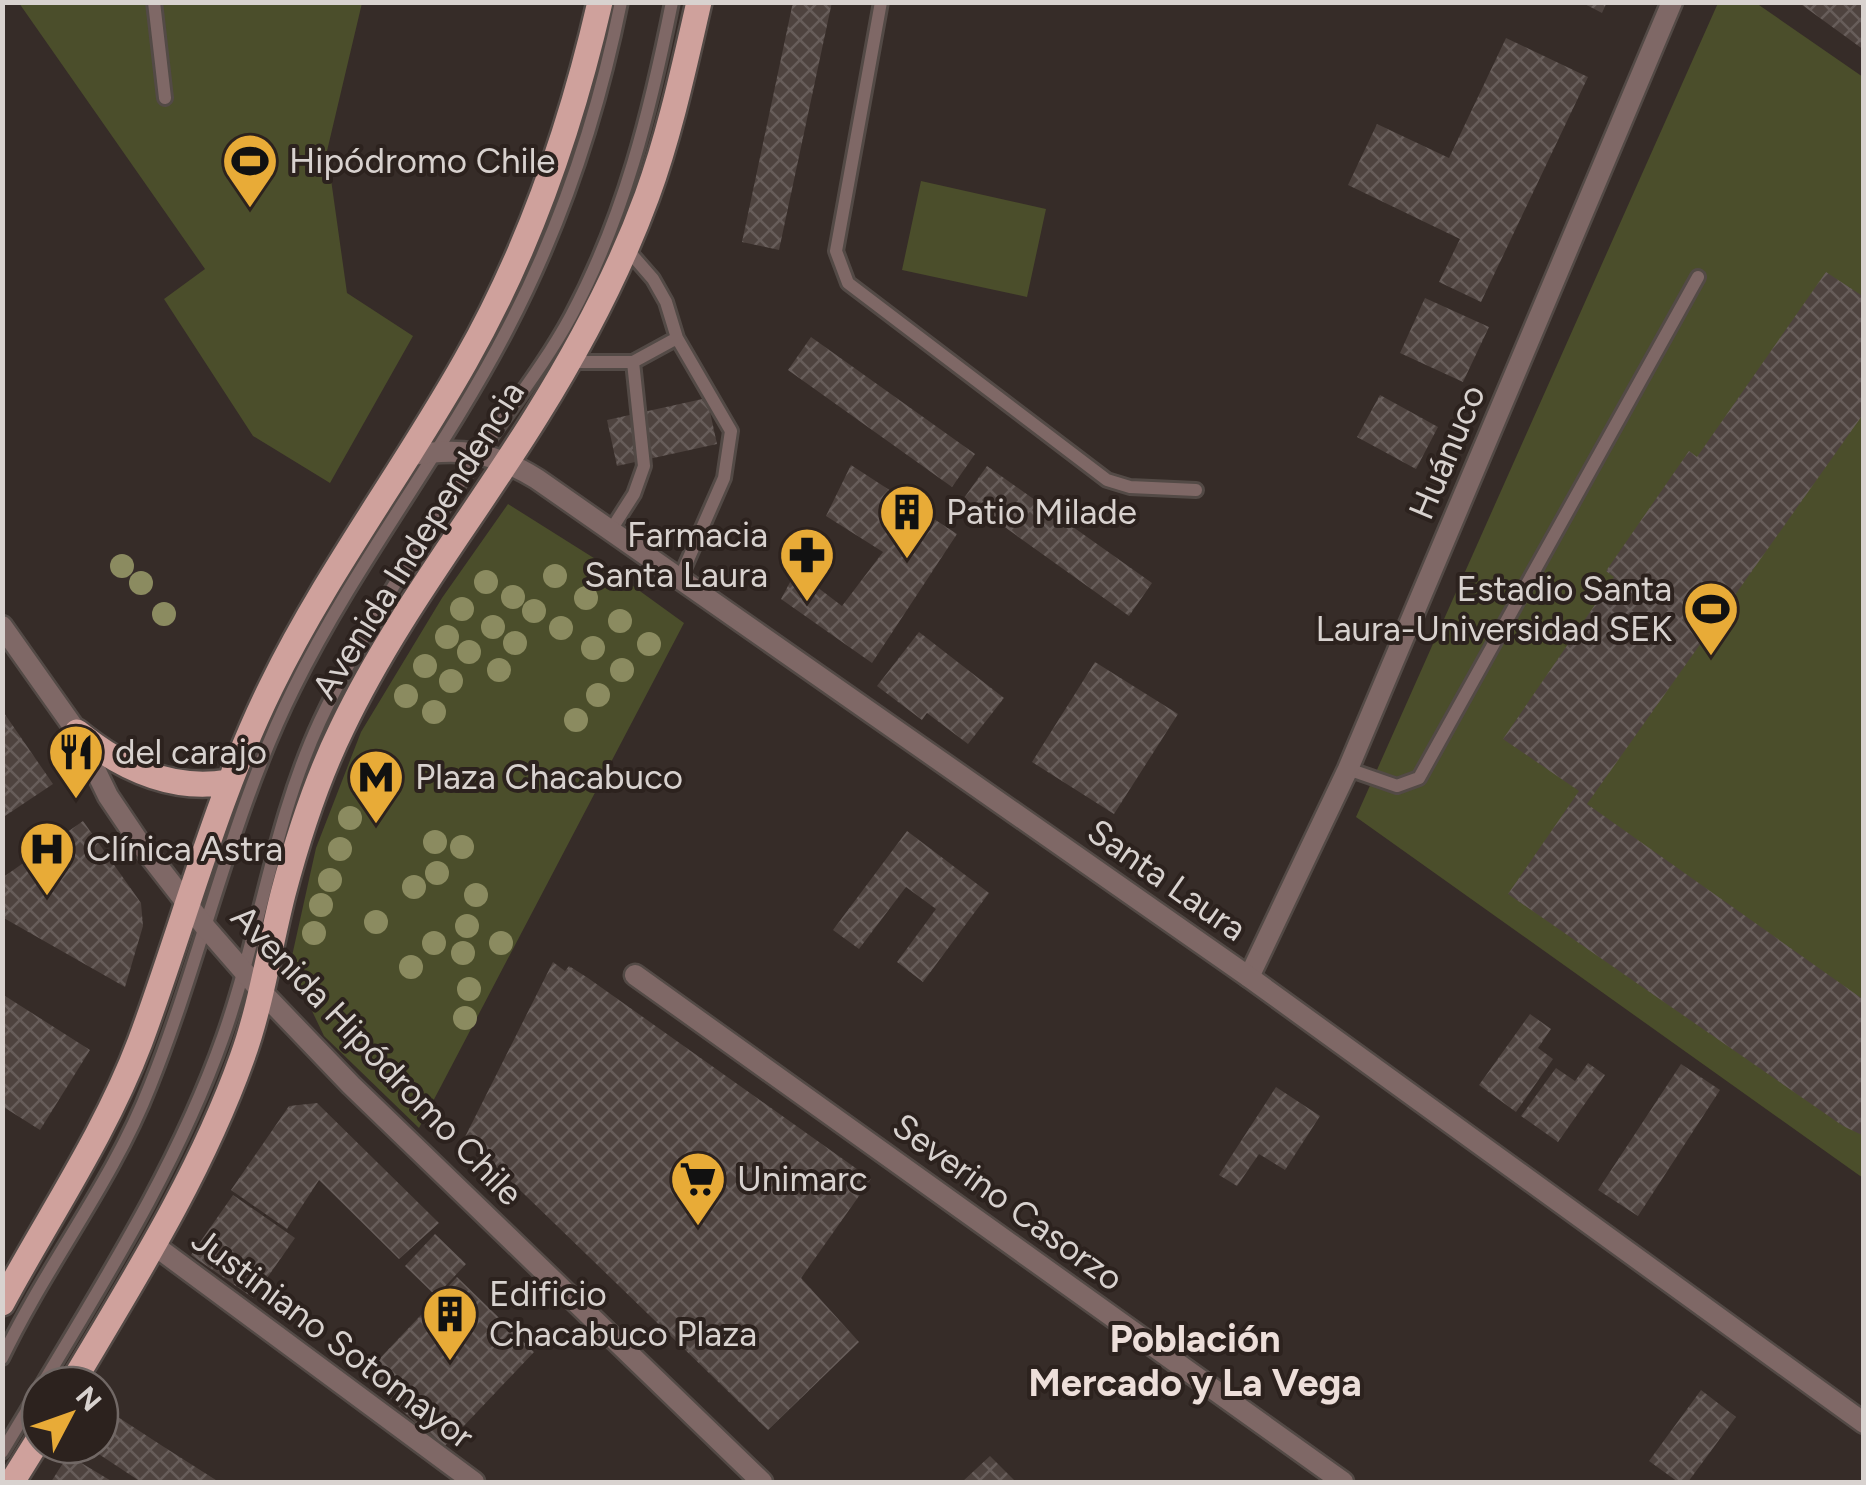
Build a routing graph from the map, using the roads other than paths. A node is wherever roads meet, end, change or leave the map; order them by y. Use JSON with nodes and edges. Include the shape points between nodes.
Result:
{"nodes":[{"id":1,"x":154,"y":2,"type":"edge"},
{"id":2,"x":600,"y":2,"type":"edge"},
{"id":3,"x":622,"y":2,"type":"edge"},
{"id":4,"x":672,"y":2,"type":"edge"},
{"id":5,"x":698,"y":2,"type":"edge"},
{"id":6,"x":882,"y":2,"type":"edge"},
{"id":7,"x":1672,"y":2,"type":"edge"},
{"id":8,"x":166,"y":98,"type":"dead end"},
{"id":9,"x":626,"y":248,"type":"junction"},
{"id":10,"x":1698,"y":277,"type":"dead end"},
{"id":11,"x":676,"y":338,"type":"junction"},
{"id":12,"x":568,"y":362,"type":"junction"},
{"id":13,"x":633,"y":362,"type":"junction"},
{"id":14,"x":434,"y":451,"type":"junction"},
{"id":15,"x":479,"y":453,"type":"junction"},
{"id":16,"x":407,"y":456,"type":"junction"},
{"id":17,"x":508,"y":461,"type":"junction"},
{"id":18,"x":1196,"y":490,"type":"dead end"},
{"id":19,"x":611,"y":530,"type":"junction"},
{"id":20,"x":680,"y":578,"type":"junction"},
{"id":21,"x":2,"y":626,"type":"edge"},
{"id":22,"x":77,"y":732,"type":"junction"},
{"id":23,"x":1348,"y":769,"type":"junction"},
{"id":24,"x":228,"y":782,"type":"junction"},
{"id":25,"x":187,"y":903,"type":"junction"},
{"id":26,"x":206,"y":928,"type":"junction"},
{"id":27,"x":242,"y":969,"type":"junction"},
{"id":28,"x":635,"y":975,"type":"dead end"},
{"id":29,"x":1249,"y":977,"type":"junction"},
{"id":30,"x":260,"y":990,"type":"junction"},
{"id":31,"x":154,"y":1245,"type":"junction"},
{"id":32,"x":2,"y":1303,"type":"edge"},
{"id":33,"x":2,"y":1358,"type":"edge"},
{"id":34,"x":54,"y":1365,"type":"edge"},
{"id":35,"x":83,"y":1365,"type":"edge"},
{"id":36,"x":20,"y":1422,"type":"edge"},
{"id":37,"x":1864,"y":1423,"type":"edge"},
{"id":38,"x":2,"y":1452,"type":"edge"},
{"id":39,"x":474,"y":1482,"type":"edge"},
{"id":40,"x":762,"y":1482,"type":"edge"},
{"id":41,"x":1343,"y":1482,"type":"edge"}],
"edges":[{"from":1,"to":8,"type":"lane"},
{"from":2,"to":16,"type":"main road","name":"Avenida Independencia","via":[[530,230],[475,344]]},
{"from":3,"to":14,"type":"lane","via":[[596,110],[554,230],[506,332]]},
{"from":4,"to":15,"type":"lane","via":[[638,152],[608,236],[570,318]]},
{"from":5,"to":9,"type":"main road","name":"Avenida Independencia","via":[[662,148]]},
{"from":6,"to":18,"type":"lane","via":[[836,251],[848,283],[1107,480]]},
{"from":7,"to":23,"type":"street","name":"Huánuco"},
{"from":9,"to":11,"type":"lane","via":[[666,302]]},
{"from":9,"to":12,"type":"main road","name":"Avenida Independencia"},
{"from":10,"to":23,"type":"lane","via":[[1419,778],[1397,786]]},
{"from":11,"to":13,"type":"lane"},
{"from":11,"to":20,"type":"lane","via":[[731,431],[724,478]]},
{"from":12,"to":13,"type":"lane"},
{"from":12,"to":17,"type":"main road","name":"Avenida Independencia"},
{"from":13,"to":19,"type":"lane","via":[[644,466]]},
{"from":14,"to":15,"type":"street","name":"Santa Laura"},
{"from":14,"to":16,"type":"street","name":"Santa Laura"},
{"from":14,"to":26,"type":"lane","via":[[294,689],[254,780]]},
{"from":15,"to":17,"type":"street","name":"Santa Laura"},
{"from":15,"to":27,"type":"lane","via":[[384,601],[318,727],[284,814]]},
{"from":16,"to":24,"type":"main road","name":"Avenida Independencia","via":[[272,683]]},
{"from":17,"to":19,"type":"street","name":"Santa Laura"},
{"from":17,"to":30,"type":"main road","name":"Avenida Independencia","via":[[381,654],[339,734],[300,834]]},
{"from":19,"to":20,"type":"street","name":"Santa Laura"},
{"from":20,"to":29,"type":"street","name":"Santa Laura"},
{"from":21,"to":22,"type":"street","name":"Avenida Hipódromo Chile"},
{"from":22,"to":24,"type":"main road","via":[[114,759],[161,779],[189,786]]},
{"from":22,"to":25,"type":"street","name":"Avenida Hipódromo Chile","via":[[108,796]]},
{"from":23,"to":29,"type":"street","name":"Huánuco"},
{"from":24,"to":25,"type":"main road","name":"Avenida Independencia"},
{"from":25,"to":26,"type":"street","name":"Avenida Hipódromo Chile"},
{"from":25,"to":32,"type":"main road","name":"Avenida Independencia","via":[[124,1082]]},
{"from":26,"to":27,"type":"street","name":"Avenida Hipódromo Chile"},
{"from":26,"to":33,"type":"lane","via":[[136,1121]]},
{"from":27,"to":30,"type":"street","name":"Avenida Hipódromo Chile"},
{"from":27,"to":34,"type":"lane","via":[[189,1121]]},
{"from":28,"to":41,"type":"street","name":"Severino Casorzo"},
{"from":29,"to":37,"type":"street","name":"Santa Laura"},
{"from":30,"to":31,"type":"main road","name":"Avenida Independencia","via":[[217,1120]]},
{"from":30,"to":40,"type":"street","name":"Avenida Hipódromo Chile"},
{"from":31,"to":35,"type":"main road","name":"Avenida Independencia"},
{"from":31,"to":39,"type":"street","name":"Justiniano Sotomayor"},
{"from":36,"to":38,"type":"lane"}]}
